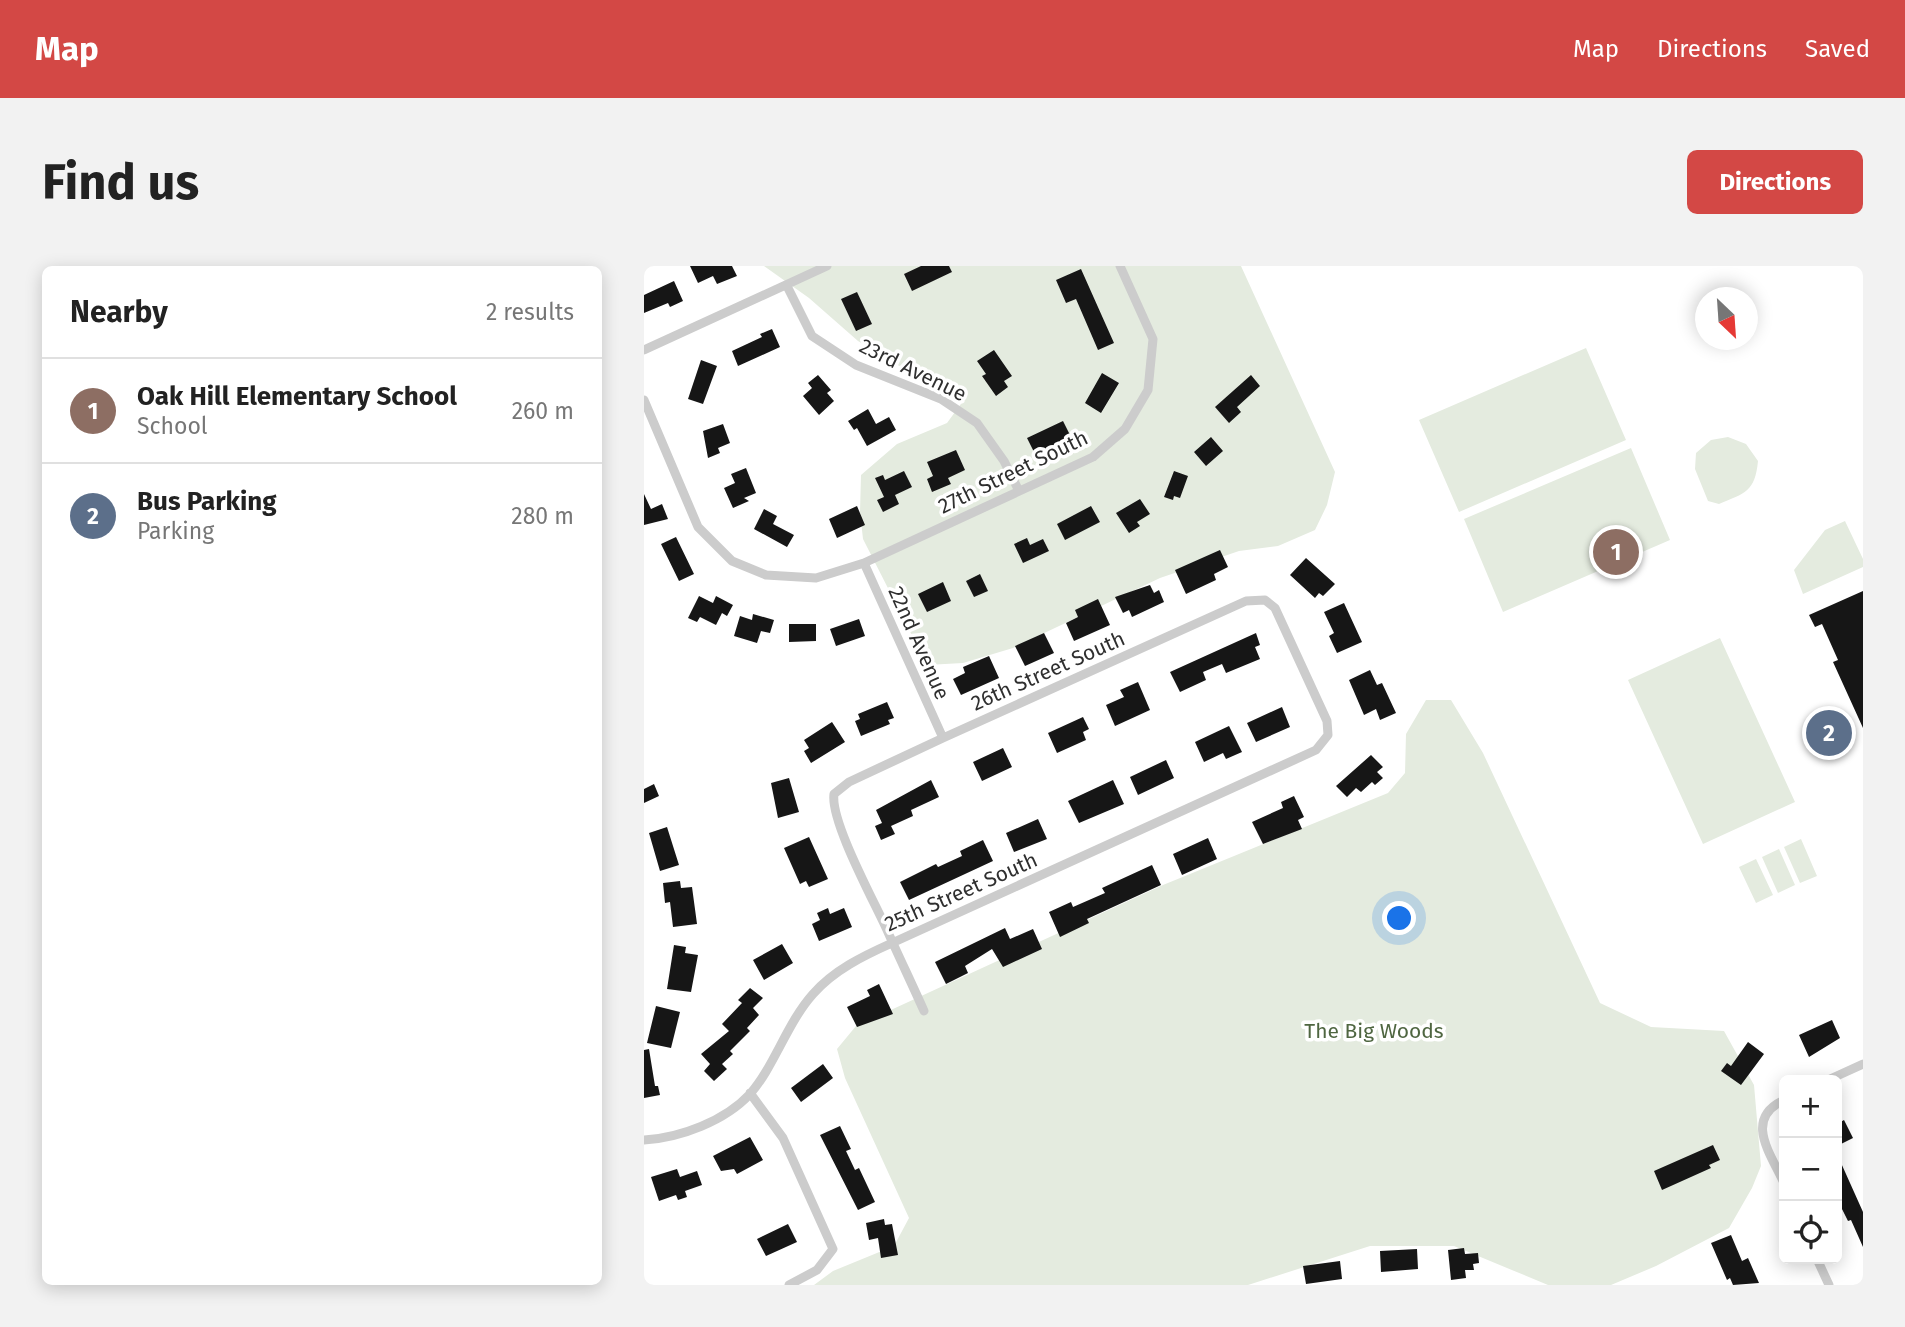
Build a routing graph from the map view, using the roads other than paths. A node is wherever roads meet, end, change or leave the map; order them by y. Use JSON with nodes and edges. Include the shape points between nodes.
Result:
{"nodes":[{"id":1,"x":827,"y":266,"type":"edge"},
{"id":2,"x":1120,"y":266,"type":"edge"},
{"id":3,"x":787,"y":286,"type":"junction"},
{"id":4,"x":644,"y":350,"type":"edge"},
{"id":5,"x":644,"y":400,"type":"edge"},
{"id":6,"x":1019,"y":491,"type":"junction"},
{"id":7,"x":863,"y":563,"type":"junction"},
{"id":8,"x":1246,"y":601,"type":"joint"},
{"id":9,"x":943,"y":738,"type":"junction"},
{"id":10,"x":892,"y":943,"type":"junction"},
{"id":11,"x":924,"y":1011,"type":"dead end"},
{"id":12,"x":1863,"y":1064,"type":"edge"},
{"id":13,"x":1839,"y":1075,"type":"edge"},
{"id":14,"x":750,"y":1093,"type":"junction"},
{"id":15,"x":1779,"y":1102,"type":"edge"},
{"id":16,"x":644,"y":1140,"type":"edge"},
{"id":17,"x":1779,"y":1171,"type":"edge"},
{"id":18,"x":1819,"y":1264,"type":"edge"},
{"id":19,"x":789,"y":1285,"type":"edge"},
{"id":20,"x":1829,"y":1285,"type":"edge"}],
"edges":[{"from":1,"to":3,"type":"street"},
{"from":2,"to":6,"type":"street","name":"27th Street South","via":[[1153,339],[1148,390],[1125,429],[1093,457]]},
{"from":3,"to":4,"type":"street"},
{"from":3,"to":6,"type":"street","name":"23rd Avenue","via":[[812,336],[856,365],[941,399],[977,423]]},
{"from":5,"to":7,"type":"street","name":"27th Street South","via":[[698,527],[732,561],[766,575],[816,578]]},
{"from":6,"to":7,"type":"street","name":"27th Street South"},
{"from":7,"to":9,"type":"street","name":"22nd Avenue"},
{"from":8,"to":9,"type":"street","name":"26th Street South"},
{"from":8,"to":10,"type":"street","name":"25th Street South","via":[[1265,600],[1275,608],[1327,721],[1328,735],[1316,750]]},
{"from":9,"to":10,"type":"street","name":"26th Street South","via":[[834,794],[832,806]]},
{"from":10,"to":11,"type":"street","name":"26th Street South"},
{"from":10,"to":14,"type":"street","name":"25th Street South","via":[[850,963],[814,992]]},
{"from":12,"to":13,"type":"street"},
{"from":14,"to":16,"type":"street","name":"25th Street South","via":[[699,1127]]},
{"from":14,"to":19,"type":"street","via":[[783,1138],[834,1249],[817,1270]]},
{"from":15,"to":17,"type":"street","via":[[1764,1116],[1761,1130]]},
{"from":18,"to":20,"type":"street"}]}
